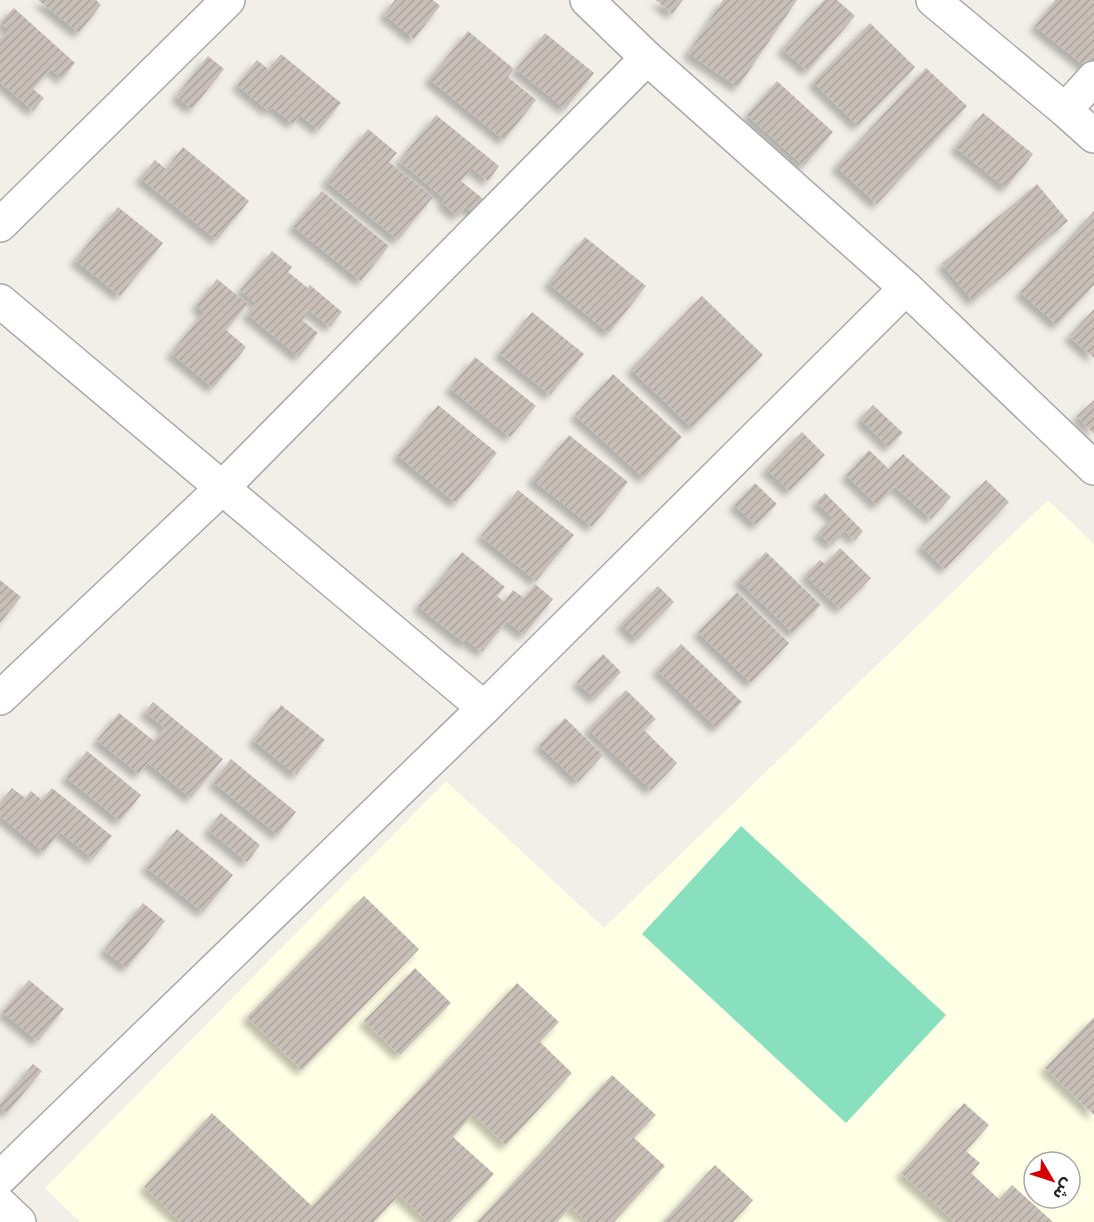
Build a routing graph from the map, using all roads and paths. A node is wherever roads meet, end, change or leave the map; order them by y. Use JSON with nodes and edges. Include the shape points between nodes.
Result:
{"nodes":[{"id":1,"x":228,"y":0,"type":"edge"},
{"id":2,"x":587,"y":0,"type":"edge"},
{"id":3,"x":933,"y":0,"type":"edge"},
{"id":4,"x":647,"y":58,"type":"junction"},
{"id":5,"x":1094,"y":78,"type":"edge"},
{"id":6,"x":1065,"y":110,"type":"junction"},
{"id":7,"x":1094,"y":136,"type":"edge"},
{"id":8,"x":0,"y":225,"type":"edge"},
{"id":9,"x":906,"y":288,"type":"junction"},
{"id":10,"x":0,"y":301,"type":"edge"},
{"id":11,"x":1094,"y":468,"type":"edge"},
{"id":12,"x":222,"y":488,"type":"junction"},
{"id":13,"x":0,"y":698,"type":"edge"},
{"id":14,"x":484,"y":708,"type":"junction"},
{"id":15,"x":0,"y":1178,"type":"edge"},
{"id":16,"x":0,"y":1204,"type":"edge"},
{"id":17,"x":19,"y":1222,"type":"edge"}],
"edges":[{"from":1,"to":8,"type":"street"},
{"from":2,"to":4,"type":"street"},
{"from":3,"to":6,"type":"street"},
{"from":4,"to":9,"type":"street"},
{"from":4,"to":12,"type":"street"},
{"from":5,"to":6,"type":"street"},
{"from":6,"to":7,"type":"street"},
{"from":9,"to":11,"type":"street"},
{"from":9,"to":14,"type":"street"},
{"from":10,"to":12,"type":"street"},
{"from":12,"to":13,"type":"street"},
{"from":12,"to":14,"type":"street"},
{"from":14,"to":15,"type":"street"},
{"from":16,"to":17,"type":"street"}]}
